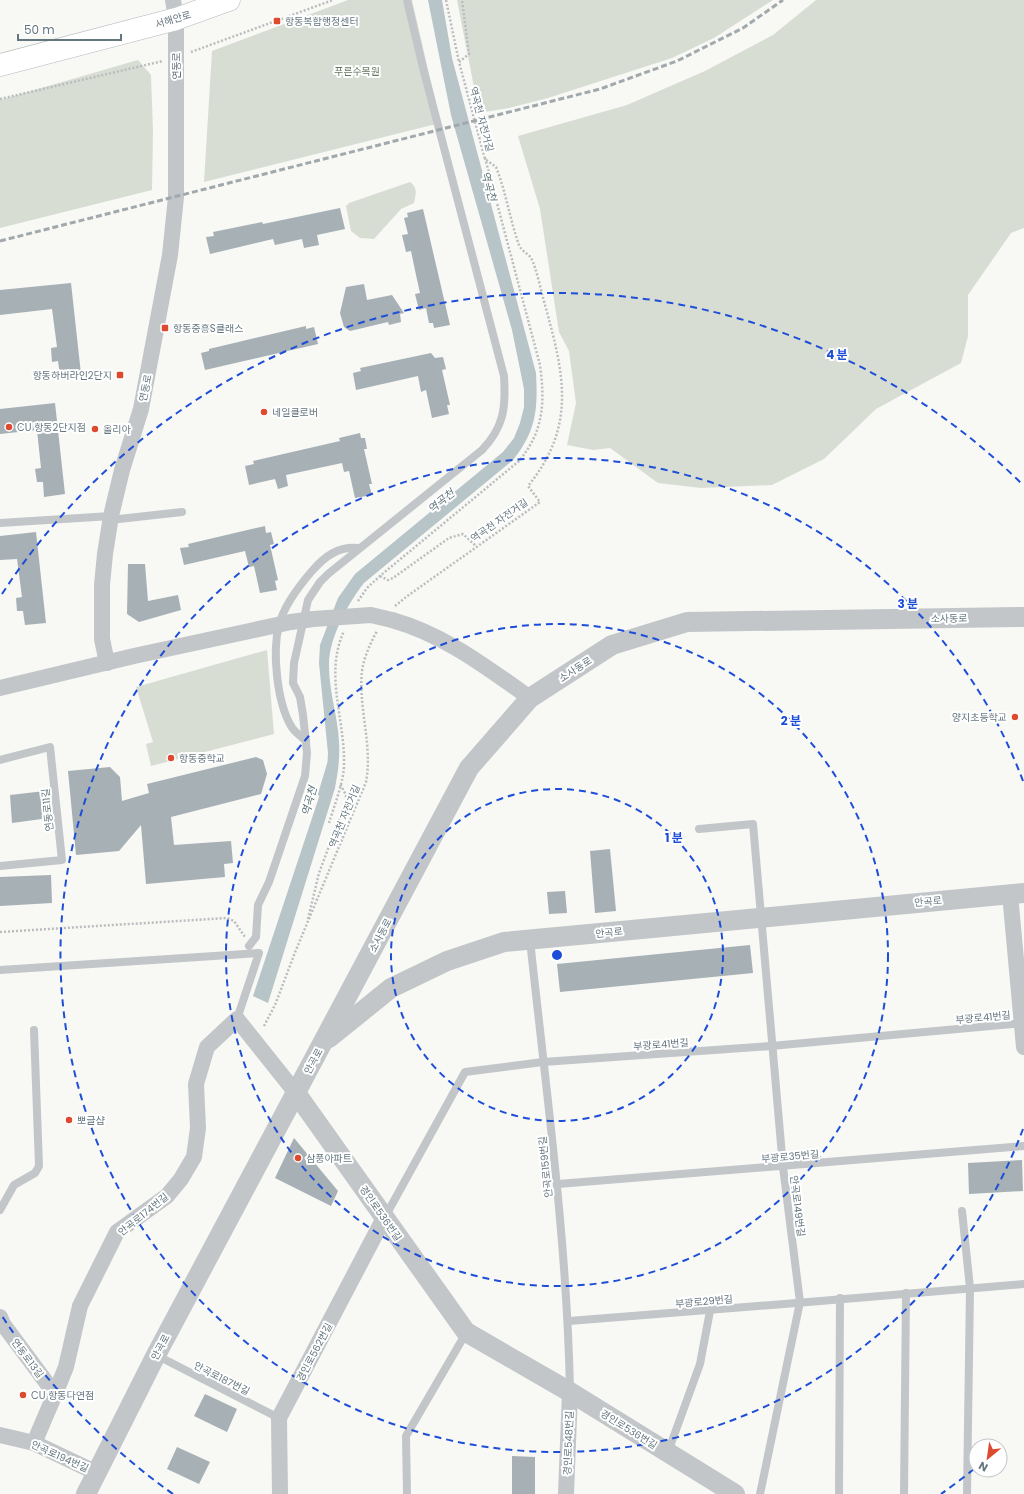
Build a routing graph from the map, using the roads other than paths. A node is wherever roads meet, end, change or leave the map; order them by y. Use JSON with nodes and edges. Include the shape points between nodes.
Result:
{"nodes":[{"id":1,"x":229,"y":0,"type":"edge"},
{"id":2,"x":407,"y":0,"type":"edge"},
{"id":3,"x":175,"y":9,"type":"edge"},
{"id":4,"x":0,"y":65,"type":"edge"},
{"id":5,"x":182,"y":512,"type":"dead end"},
{"id":6,"x":111,"y":518,"type":"junction"},
{"id":7,"x":0,"y":523,"type":"edge"},
{"id":8,"x":358,"y":548,"type":"junction"},
{"id":9,"x":1024,"y":617,"type":"edge"},
{"id":10,"x":285,"y":623,"type":"junction"},
{"id":11,"x":106,"y":663,"type":"junction"},
{"id":12,"x":0,"y":688,"type":"edge"},
{"id":13,"x":530,"y":698,"type":"junction"},
{"id":14,"x":306,"y":741,"type":"junction"},
{"id":15,"x":0,"y":760,"type":"edge"},
{"id":16,"x":700,"y":829,"type":"dead end"},
{"id":17,"x":0,"y":866,"type":"edge"},
{"id":18,"x":1017,"y":893,"type":"edge"},
{"id":19,"x":760,"y":917,"type":"junction"},
{"id":20,"x":530,"y":940,"type":"junction"},
{"id":21,"x":249,"y":946,"type":"road end"},
{"id":22,"x":0,"y":970,"type":"edge"},
{"id":23,"x":237,"y":1019,"type":"junction"},
{"id":24,"x":1023,"y":1023,"type":"edge"},
{"id":25,"x":34,"y":1030,"type":"dead end"},
{"id":26,"x":322,"y":1044,"type":"junction"},
{"id":27,"x":771,"y":1046,"type":"junction"},
{"id":28,"x":1024,"y":1047,"type":"edge"},
{"id":29,"x":543,"y":1062,"type":"junction"},
{"id":30,"x":296,"y":1093,"type":"junction"},
{"id":31,"x":1024,"y":1146,"type":"edge"},
{"id":32,"x":783,"y":1167,"type":"junction"},
{"id":33,"x":558,"y":1184,"type":"junction"},
{"id":34,"x":0,"y":1210,"type":"edge"},
{"id":35,"x":962,"y":1211,"type":"dead end"},
{"id":36,"x":384,"y":1218,"type":"junction"},
{"id":37,"x":1024,"y":1284,"type":"edge"},
{"id":38,"x":970,"y":1288,"type":"junction"},
{"id":39,"x":906,"y":1293,"type":"junction"},
{"id":40,"x":840,"y":1298,"type":"junction"},
{"id":41,"x":800,"y":1302,"type":"junction"},
{"id":42,"x":710,"y":1311,"type":"junction"},
{"id":43,"x":0,"y":1317,"type":"edge"},
{"id":44,"x":569,"y":1321,"type":"junction"},
{"id":45,"x":466,"y":1332,"type":"junction"},
{"id":46,"x":156,"y":1355,"type":"junction"},
{"id":47,"x":570,"y":1392,"type":"junction"},
{"id":48,"x":55,"y":1394,"type":"junction"},
{"id":49,"x":279,"y":1418,"type":"junction"},
{"id":50,"x":0,"y":1435,"type":"edge"},
{"id":51,"x":34,"y":1443,"type":"junction"},
{"id":52,"x":668,"y":1453,"type":"junction"},
{"id":53,"x":97,"y":1473,"type":"junction"},
{"id":54,"x":86,"y":1494,"type":"edge"},
{"id":55,"x":280,"y":1494,"type":"edge"},
{"id":56,"x":407,"y":1494,"type":"edge"},
{"id":57,"x":566,"y":1494,"type":"edge"},
{"id":58,"x":735,"y":1494,"type":"edge"},
{"id":59,"x":760,"y":1494,"type":"edge"},
{"id":60,"x":839,"y":1494,"type":"edge"},
{"id":61,"x":904,"y":1494,"type":"edge"},
{"id":62,"x":967,"y":1494,"type":"edge"}],
"edges":[{"from":1,"to":3,"type":"main road","name":"서해안로"},
{"from":2,"to":8,"type":"lane","via":[[504,376],[505,401],[496,434],[482,450]]},
{"from":3,"to":4,"type":"main road","name":"서해안로"},
{"from":3,"to":6,"type":"street","name":"연동로","via":[[176,197],[170,255],[141,409]]},
{"from":5,"to":6,"type":"lane"},
{"from":6,"to":7,"type":"lane"},
{"from":6,"to":11,"type":"street","name":"연동로","via":[[102,585],[102,639]]},
{"from":8,"to":10,"type":"lane","via":[[339,549],[323,559],[296,590]]},
{"from":8,"to":14,"type":"lane","via":[[320,582],[308,600],[296,648],[293,673],[302,704]]},
{"from":9,"to":13,"type":"street","name":"소사동로","via":[[687,622],[612,645]]},
{"from":10,"to":11,"type":"street"},
{"from":10,"to":13,"type":"street","bridge":true,"via":[[371,615],[388,618],[441,639],[471,656]]},
{"from":10,"to":14,"type":"lane","via":[[276,652],[283,708],[291,727]]},
{"from":11,"to":12,"type":"street"},
{"from":13,"to":26,"type":"street","name":"소사동로","via":[[469,768]]},
{"from":14,"to":21,"type":"lane","via":[[303,786],[269,882],[258,905],[256,937]]},
{"from":15,"to":17,"type":"lane","name":"연동로11길","via":[[50,747],[62,860]]},
{"from":16,"to":19,"type":"lane","via":[[753,824]]},
{"from":18,"to":19,"type":"street","name":"안곡로"},
{"from":18,"to":24,"type":"street"},
{"from":19,"to":20,"type":"street","name":"안곡로"},
{"from":19,"to":27,"type":"lane","name":"안곡로149번길"},
{"from":20,"to":26,"type":"street","name":"안곡로","via":[[504,942],[447,961],[392,988]]},
{"from":20,"to":29,"type":"lane","name":"안곡로159번길"},
{"from":22,"to":23,"type":"lane","via":[[259,953]]},
{"from":23,"to":30,"type":"street"},
{"from":23,"to":48,"type":"street","name":"안곡로174번길","via":[[207,1047],[196,1084],[198,1128],[194,1156],[181,1179],[167,1196],[118,1232],[80,1306],[66,1367]]},
{"from":24,"to":27,"type":"lane","name":"부광로41번길"},
{"from":24,"to":28,"type":"street"},
{"from":25,"to":34,"type":"lane","via":[[39,1166],[35,1173],[14,1185]]},
{"from":26,"to":30,"type":"street","name":"안곡로"},
{"from":27,"to":29,"type":"lane","name":"부광로41번길"},
{"from":27,"to":32,"type":"lane","name":"안곡로149번길"},
{"from":29,"to":33,"type":"lane","name":"안곡로159번길"},
{"from":29,"to":36,"type":"lane","name":"부광로41번길","via":[[465,1072]]},
{"from":30,"to":36,"type":"street","name":"경인로536번길"},
{"from":30,"to":46,"type":"street","name":"안곡로"},
{"from":31,"to":32,"type":"lane","name":"부광로35번길"},
{"from":32,"to":33,"type":"lane","name":"부광로35번길"},
{"from":32,"to":41,"type":"lane","name":"안곡로149번길"},
{"from":33,"to":44,"type":"lane","name":"안곡로159번길"},
{"from":35,"to":38,"type":"lane"},
{"from":36,"to":45,"type":"street","name":"경인로536번길"},
{"from":36,"to":49,"type":"street","name":"경인로562번길"},
{"from":37,"to":38,"type":"lane","name":"부광로29번길"},
{"from":38,"to":39,"type":"lane","name":"부광로29번길"},
{"from":38,"to":62,"type":"lane"},
{"from":39,"to":40,"type":"lane","name":"부광로29번길"},
{"from":39,"to":61,"type":"lane"},
{"from":40,"to":41,"type":"lane","name":"부광로29번길"},
{"from":40,"to":60,"type":"lane"},
{"from":41,"to":42,"type":"lane","name":"부광로29번길"},
{"from":41,"to":59,"type":"lane","name":"안곡로149번길"},
{"from":42,"to":44,"type":"lane","name":"부광로29번길"},
{"from":42,"to":52,"type":"lane","name":"경인로536번길","via":[[700,1364]]},
{"from":43,"to":48,"type":"street","name":"연동로13길"},
{"from":44,"to":47,"type":"lane","name":"안곡로159번길"},
{"from":45,"to":47,"type":"street","name":"경인로536번길"},
{"from":45,"to":56,"type":"lane","via":[[406,1436]]},
{"from":46,"to":49,"type":"lane","name":"안곡로187번길"},
{"from":46,"to":53,"type":"street","name":"안곡로"},
{"from":47,"to":52,"type":"street","name":"경인로536번길"},
{"from":47,"to":57,"type":"street","name":"경인로548번길"},
{"from":48,"to":51,"type":"street"},
{"from":49,"to":55,"type":"street","name":"경인로562번길"},
{"from":50,"to":51,"type":"street","name":"안곡로194번길"},
{"from":51,"to":53,"type":"street","name":"안곡로194번길"},
{"from":52,"to":58,"type":"street","name":"경인로536번길"},
{"from":53,"to":54,"type":"street","name":"안곡로"}]}
